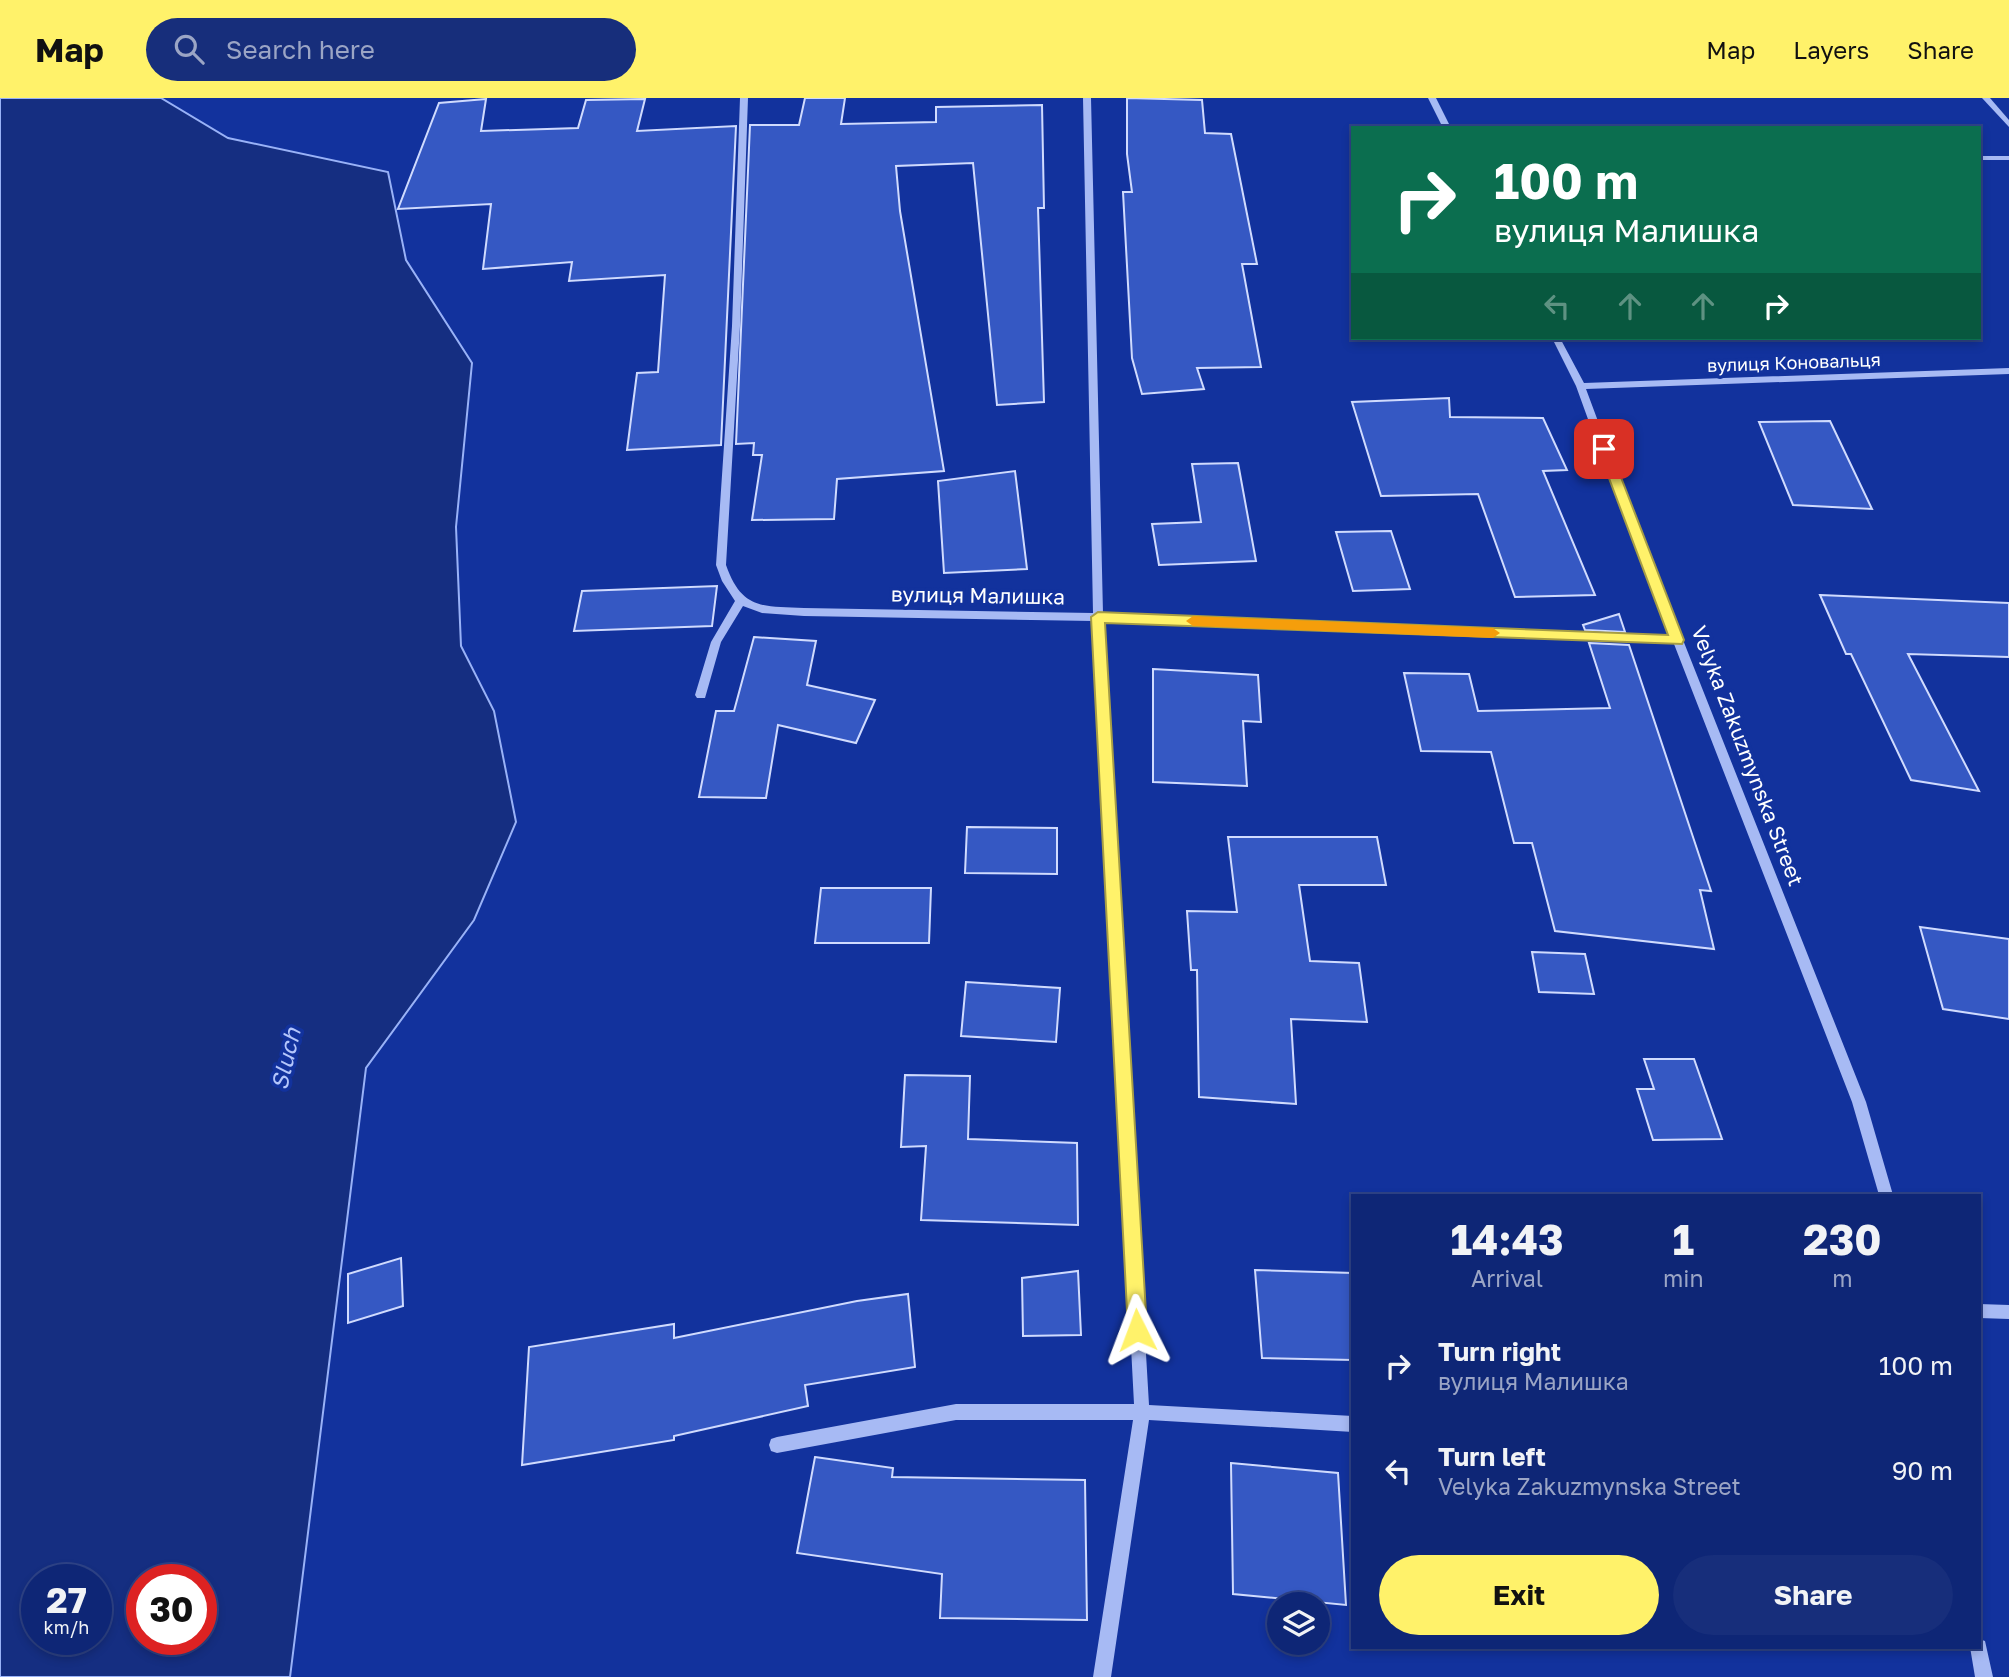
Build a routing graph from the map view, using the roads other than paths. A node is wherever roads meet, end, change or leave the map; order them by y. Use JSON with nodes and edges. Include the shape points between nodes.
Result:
{"nodes":[{"id":1,"x":744,"y":98,"type":"edge"},
{"id":2,"x":1087,"y":98,"type":"edge"},
{"id":3,"x":1432,"y":98,"type":"edge"},
{"id":4,"x":1986,"y":98,"type":"edge"},
{"id":5,"x":2009,"y":125,"type":"edge"},
{"id":6,"x":1446,"y":126,"type":"edge"},
{"id":7,"x":1981,"y":158,"type":"edge"},
{"id":8,"x":2009,"y":158,"type":"edge"},
{"id":9,"x":1557,"y":340,"type":"edge"},
{"id":10,"x":2009,"y":371,"type":"edge"},
{"id":11,"x":1581,"y":386,"type":"junction"},
{"id":12,"x":721,"y":565,"type":"joint"},
{"id":13,"x":740,"y":602,"type":"junction"},
{"id":14,"x":1098,"y":617,"type":"junction"},
{"id":15,"x":1678,"y":640,"type":"junction"},
{"id":16,"x":701,"y":695,"type":"dead end"},
{"id":17,"x":1886,"y":1194,"type":"edge"},
{"id":18,"x":1981,"y":1311,"type":"edge"},
{"id":19,"x":2009,"y":1312,"type":"edge"},
{"id":20,"x":1142,"y":1412,"type":"junction"},
{"id":21,"x":1351,"y":1424,"type":"edge"},
{"id":22,"x":777,"y":1445,"type":"dead end"},
{"id":23,"x":1979,"y":1649,"type":"edge"},
{"id":24,"x":1102,"y":1677,"type":"edge"},
{"id":25,"x":1984,"y":1677,"type":"edge"}],
"edges":[{"from":1,"to":12,"type":"street"},
{"from":2,"to":14,"type":"street"},
{"from":3,"to":6,"type":"street"},
{"from":4,"to":5,"type":"street"},
{"from":7,"to":8,"type":"street"},
{"from":9,"to":11,"type":"street","name":"Velyka Zakuzmynska Street"},
{"from":10,"to":11,"type":"street","name":"вулиця Коновальця"},
{"from":11,"to":15,"type":"street","name":"Velyka Zakuzmynska Street"},
{"from":12,"to":13,"type":"street"},
{"from":13,"to":14,"type":"street","name":"вулиця Малишка","via":[[804,612]]},
{"from":13,"to":16,"type":"street","via":[[716,642]]},
{"from":14,"to":15,"type":"street","name":"вулиця Малишка"},
{"from":14,"to":20,"type":"street"},
{"from":15,"to":17,"type":"street","name":"Velyka Zakuzmynska Street","via":[[1859,1102]]},
{"from":18,"to":19,"type":"street"},
{"from":20,"to":21,"type":"street"},
{"from":20,"to":22,"type":"street","via":[[956,1412]]},
{"from":20,"to":24,"type":"street"},
{"from":23,"to":25,"type":"street"}]}
